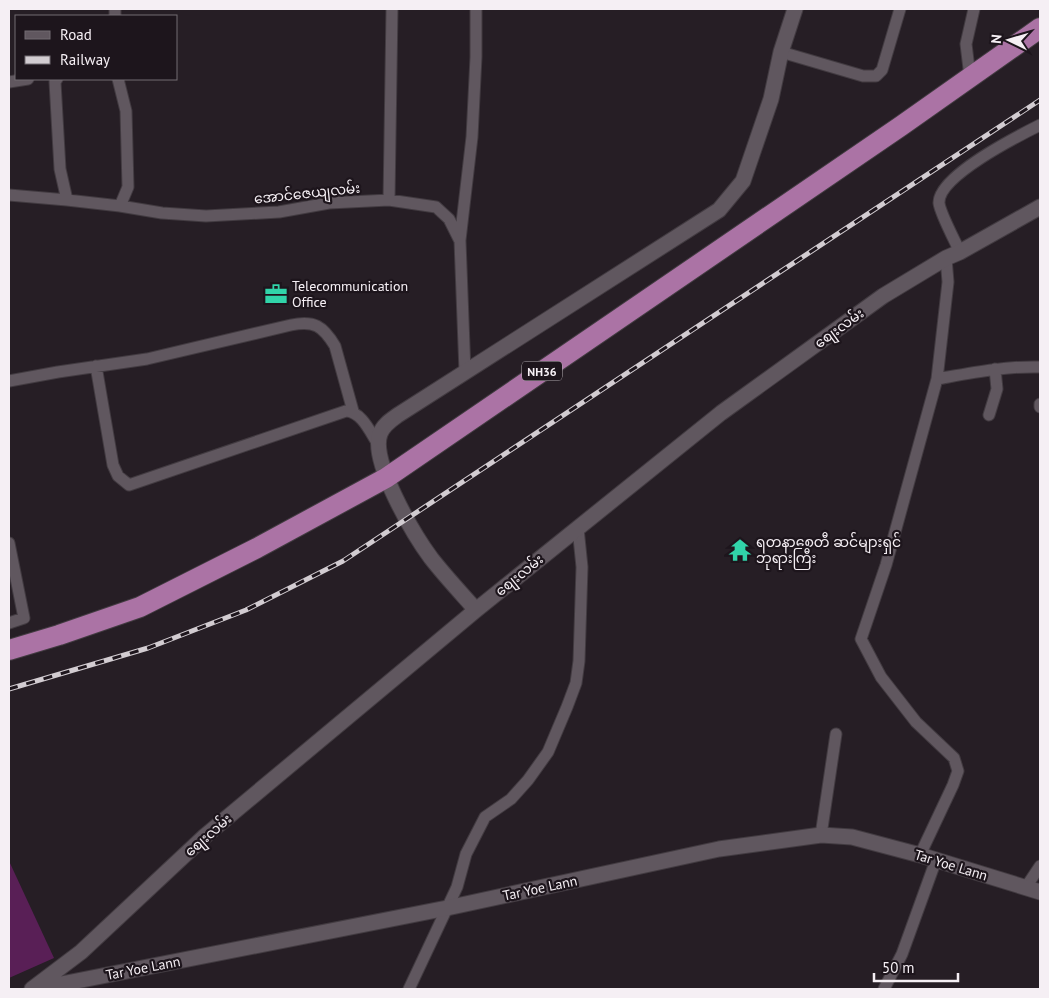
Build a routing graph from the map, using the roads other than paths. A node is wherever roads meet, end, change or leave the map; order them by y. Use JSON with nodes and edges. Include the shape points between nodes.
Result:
{"nodes":[{"id":1,"x":392,"y":9,"type":"edge"},
{"id":2,"x":476,"y":9,"type":"edge"},
{"id":3,"x":795,"y":9,"type":"edge"},
{"id":4,"x":900,"y":9,"type":"edge"},
{"id":5,"x":974,"y":9,"type":"edge"},
{"id":6,"x":1040,"y":28,"type":"edge"},
{"id":7,"x":782,"y":52,"type":"junction"},
{"id":8,"x":970,"y":77,"type":"junction"},
{"id":9,"x":22,"y":80,"type":"edge"},
{"id":10,"x":56,"y":80,"type":"edge"},
{"id":11,"x":118,"y":80,"type":"edge"},
{"id":12,"x":9,"y":82,"type":"edge"},
{"id":13,"x":1040,"y":125,"type":"edge"},
{"id":14,"x":9,"y":195,"type":"edge"},
{"id":15,"x":67,"y":200,"type":"junction"},
{"id":16,"x":389,"y":200,"type":"junction"},
{"id":17,"x":120,"y":206,"type":"junction"},
{"id":18,"x":1040,"y":207,"type":"edge"},
{"id":19,"x":460,"y":241,"type":"junction"},
{"id":20,"x":960,"y":252,"type":"junction"},
{"id":21,"x":946,"y":258,"type":"junction"},
{"id":22,"x":96,"y":366,"type":"junction"},
{"id":23,"x":1040,"y":367,"type":"edge"},
{"id":24,"x":995,"y":369,"type":"junction"},
{"id":25,"x":465,"y":372,"type":"junction"},
{"id":26,"x":937,"y":379,"type":"junction"},
{"id":27,"x":9,"y":381,"type":"edge"},
{"id":28,"x":353,"y":411,"type":"junction"},
{"id":29,"x":989,"y":416,"type":"dead end"},
{"id":30,"x":378,"y":444,"type":"junction"},
{"id":31,"x":386,"y":478,"type":"junction"},
{"id":32,"x":578,"y":528,"type":"junction"},
{"id":33,"x":9,"y":543,"type":"edge"},
{"id":34,"x":476,"y":610,"type":"junction"},
{"id":35,"x":9,"y":623,"type":"edge"},
{"id":36,"x":9,"y":650,"type":"edge"},
{"id":37,"x":836,"y":734,"type":"dead end"},
{"id":38,"x":821,"y":835,"type":"junction"},
{"id":39,"x":920,"y":855,"type":"junction"},
{"id":40,"x":936,"y":860,"type":"junction"},
{"id":41,"x":1040,"y":866,"type":"edge"},
{"id":42,"x":1033,"y":889,"type":"edge"},
{"id":43,"x":447,"y":908,"type":"junction"},
{"id":44,"x":32,"y":989,"type":"edge"},
{"id":45,"x":36,"y":989,"type":"edge"},
{"id":46,"x":409,"y":989,"type":"edge"},
{"id":47,"x":884,"y":989,"type":"edge"}],
"edges":[{"from":1,"to":16,"type":"street"},
{"from":2,"to":19,"type":"street","via":[[472,137]]},
{"from":3,"to":7,"type":"main road"},
{"from":4,"to":7,"type":"street","via":[[882,70],[876,76],[863,76]]},
{"from":5,"to":8,"type":"street","via":[[966,44]]},
{"from":6,"to":8,"type":"highway","number":"NH36"},
{"from":7,"to":25,"type":"main road","via":[[771,99],[743,181],[719,210]]},
{"from":8,"to":31,"type":"highway","number":"NH36"},
{"from":9,"to":12,"type":"street"},
{"from":10,"to":15,"type":"street","via":[[60,169]]},
{"from":11,"to":17,"type":"street","via":[[126,111],[128,187]]},
{"from":13,"to":20,"type":"street","via":[[970,165],[940,194],[939,204]]},
{"from":14,"to":15,"type":"street","name":"အောင်ဇေယျလမ်း"},
{"from":15,"to":17,"type":"street","name":"အောင်ဇေယျလမ်း"},
{"from":16,"to":17,"type":"street","name":"အောင်ဇေယျလမ်း","via":[[206,216]]},
{"from":16,"to":19,"type":"street","name":"အောင်ဇေယျလမ်း","via":[[436,207],[449,219]]},
{"from":18,"to":20,"type":"main road","name":"စျေးလမ်း"},
{"from":19,"to":25,"type":"street","name":"အောင်ဇေယျလမ်း"},
{"from":20,"to":21,"type":"main road","name":"စျေးလမ်း"},
{"from":21,"to":26,"type":"street","via":[[948,282]]},
{"from":21,"to":32,"type":"main road","name":"စျေးလမ်း","via":[[883,296],[720,413]]},
{"from":22,"to":27,"type":"street"},
{"from":22,"to":28,"type":"street","via":[[147,359],[302,323],[313,324],[322,328],[335,346]]},
{"from":22,"to":28,"type":"street","via":[[113,465],[118,476],[129,486],[336,413]]},
{"from":23,"to":24,"type":"street"},
{"from":24,"to":26,"type":"street"},
{"from":24,"to":29,"type":"street","via":[[997,389]]},
{"from":25,"to":30,"type":"main road","via":[[392,419],[384,426]]},
{"from":26,"to":39,"type":"street","via":[[886,565],[861,639],[881,677],[916,722],[954,758],[958,771]]},
{"from":28,"to":30,"type":"street"},
{"from":30,"to":31,"type":"main road"},
{"from":31,"to":34,"type":"main road","via":[[430,557]]},
{"from":31,"to":36,"type":"highway","number":"NH36","via":[[140,607]]},
{"from":32,"to":34,"type":"main road","name":"စျေးလမ်း"},
{"from":32,"to":43,"type":"street","via":[[582,566],[579,661],[568,707],[548,752],[528,780],[511,799],[485,817],[466,854]]},
{"from":33,"to":35,"type":"street","via":[[24,618]]},
{"from":34,"to":44,"type":"main road","name":"စျေးလမ်း","via":[[205,836],[81,952]]},
{"from":37,"to":38,"type":"street"},
{"from":38,"to":39,"type":"main road","name":"Tar Yoe Lann","via":[[852,837]]},
{"from":38,"to":43,"type":"main road","name":"Tar Yoe Lann","via":[[719,849]]},
{"from":39,"to":40,"type":"main road","name":"Tar Yoe Lann"},
{"from":40,"to":42,"type":"main road","name":"Tar Yoe Lann"},
{"from":40,"to":47,"type":"street","via":[[902,954]]},
{"from":41,"to":42,"type":"street"},
{"from":43,"to":45,"type":"main road","name":"Tar Yoe Lann"},
{"from":43,"to":46,"type":"street"}]}
